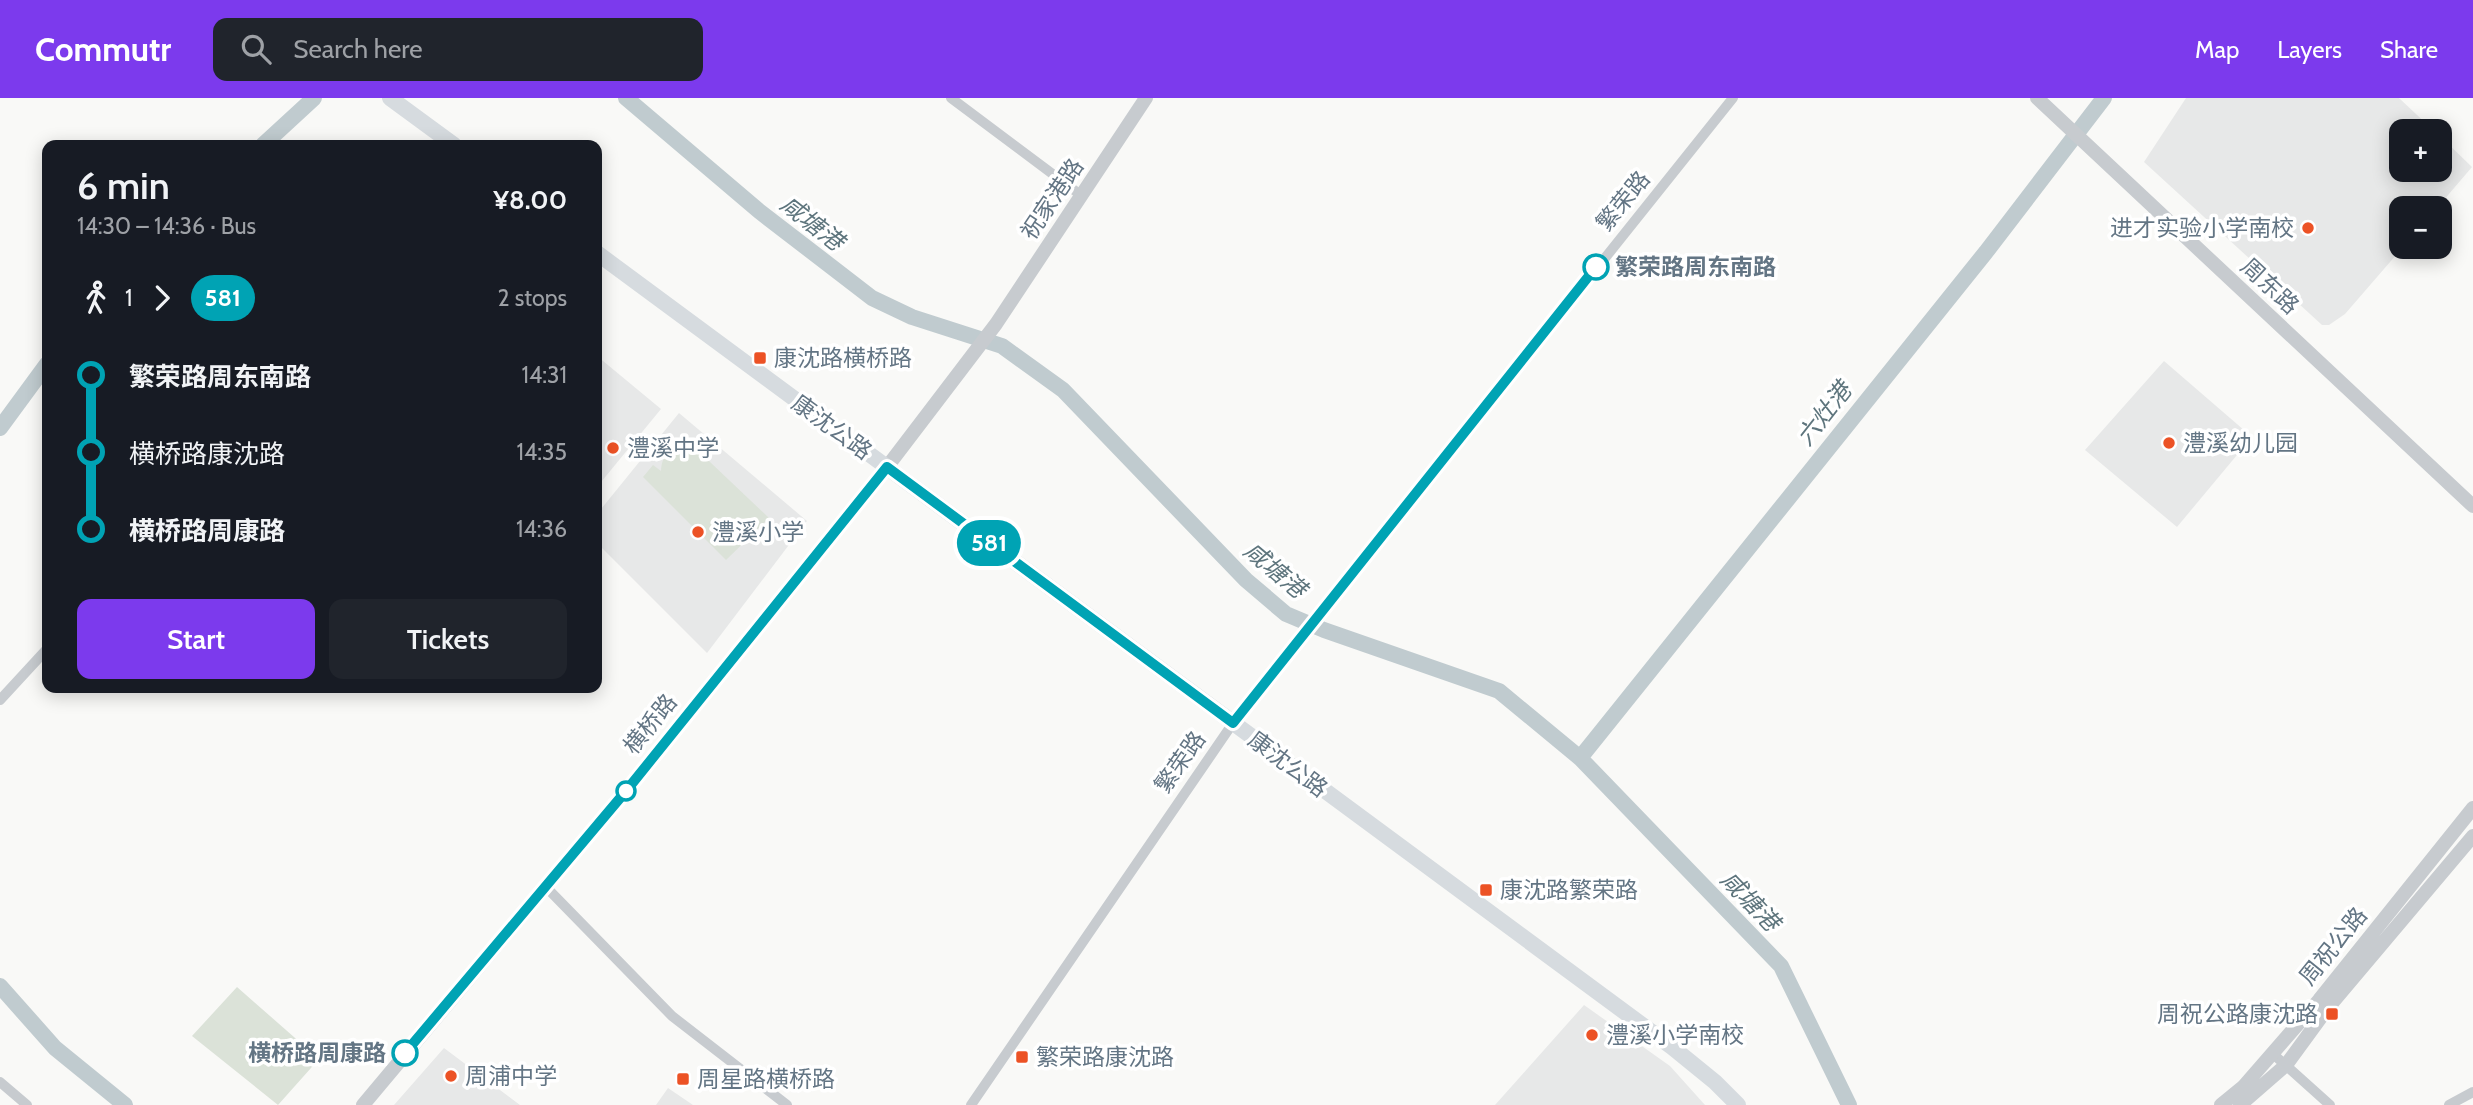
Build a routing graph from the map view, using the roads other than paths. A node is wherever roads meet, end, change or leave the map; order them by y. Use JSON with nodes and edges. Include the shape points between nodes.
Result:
{"nodes":[{"id":1,"x":390,"y":98,"type":"edge"},
{"id":2,"x":951,"y":98,"type":"edge"},
{"id":3,"x":1146,"y":98,"type":"edge"},
{"id":4,"x":1733,"y":98,"type":"edge"},
{"id":5,"x":2037,"y":98,"type":"edge"},
{"id":6,"x":447,"y":140,"type":"edge"},
{"id":7,"x":1082,"y":196,"type":"junction"},
{"id":8,"x":602,"y":257,"type":"edge"},
{"id":9,"x":966,"y":365,"type":"joint"},
{"id":10,"x":887,"y":467,"type":"junction"},
{"id":11,"x":2473,"y":506,"type":"edge"},
{"id":12,"x":42,"y":654,"type":"edge"},
{"id":13,"x":0,"y":700,"type":"edge"},
{"id":14,"x":1233,"y":723,"type":"junction"},
{"id":15,"x":2473,"y":808,"type":"edge"},
{"id":16,"x":2473,"y":836,"type":"edge"},
{"id":17,"x":544,"y":885,"type":"junction"},
{"id":18,"x":2272,"y":1052,"type":"junction"},
{"id":19,"x":2286,"y":1065,"type":"junction"},
{"id":20,"x":0,"y":1082,"type":"edge"},
{"id":21,"x":2473,"y":1092,"type":"edge"},
{"id":22,"x":27,"y":1105,"type":"edge"},
{"id":23,"x":363,"y":1105,"type":"edge"},
{"id":24,"x":787,"y":1105,"type":"edge"},
{"id":25,"x":971,"y":1105,"type":"edge"},
{"id":26,"x":1738,"y":1105,"type":"edge"},
{"id":27,"x":2221,"y":1105,"type":"edge"},
{"id":28,"x":2240,"y":1105,"type":"edge"},
{"id":29,"x":2330,"y":1105,"type":"edge"},
{"id":30,"x":2449,"y":1105,"type":"edge"}],
"edges":[{"from":1,"to":6,"type":"main road"},
{"from":2,"to":7,"type":"street"},
{"from":3,"to":7,"type":"street","name":"祝家港路"},
{"from":4,"to":14,"type":"street","name":"繁荣路"},
{"from":5,"to":11,"type":"street","name":"周东路"},
{"from":7,"to":9,"type":"street","name":"祝家港路"},
{"from":8,"to":10,"type":"main road","name":"康沈公路"},
{"from":9,"to":10,"type":"street","name":"横桥路"},
{"from":10,"to":14,"type":"main road","name":"康沈公路"},
{"from":10,"to":17,"type":"street","name":"横桥路","via":[[626,791]]},
{"from":12,"to":13,"type":"street"},
{"from":14,"to":25,"type":"street","name":"繁荣路"},
{"from":14,"to":26,"type":"main road","name":"康沈公路","via":[[1672,1047]]},
{"from":15,"to":18,"type":"street","name":"周祝公路"},
{"from":16,"to":19,"type":"street","name":"周祝公路","via":[[2327,1009]]},
{"from":17,"to":23,"type":"street","name":"横桥路"},
{"from":17,"to":24,"type":"street","via":[[672,1016]]},
{"from":18,"to":19,"type":"street"},
{"from":18,"to":27,"type":"street","name":"周祝公路"},
{"from":19,"to":28,"type":"street","name":"周祝公路"},
{"from":19,"to":29,"type":"street"},
{"from":20,"to":22,"type":"street"},
{"from":21,"to":30,"type":"street"}]}
